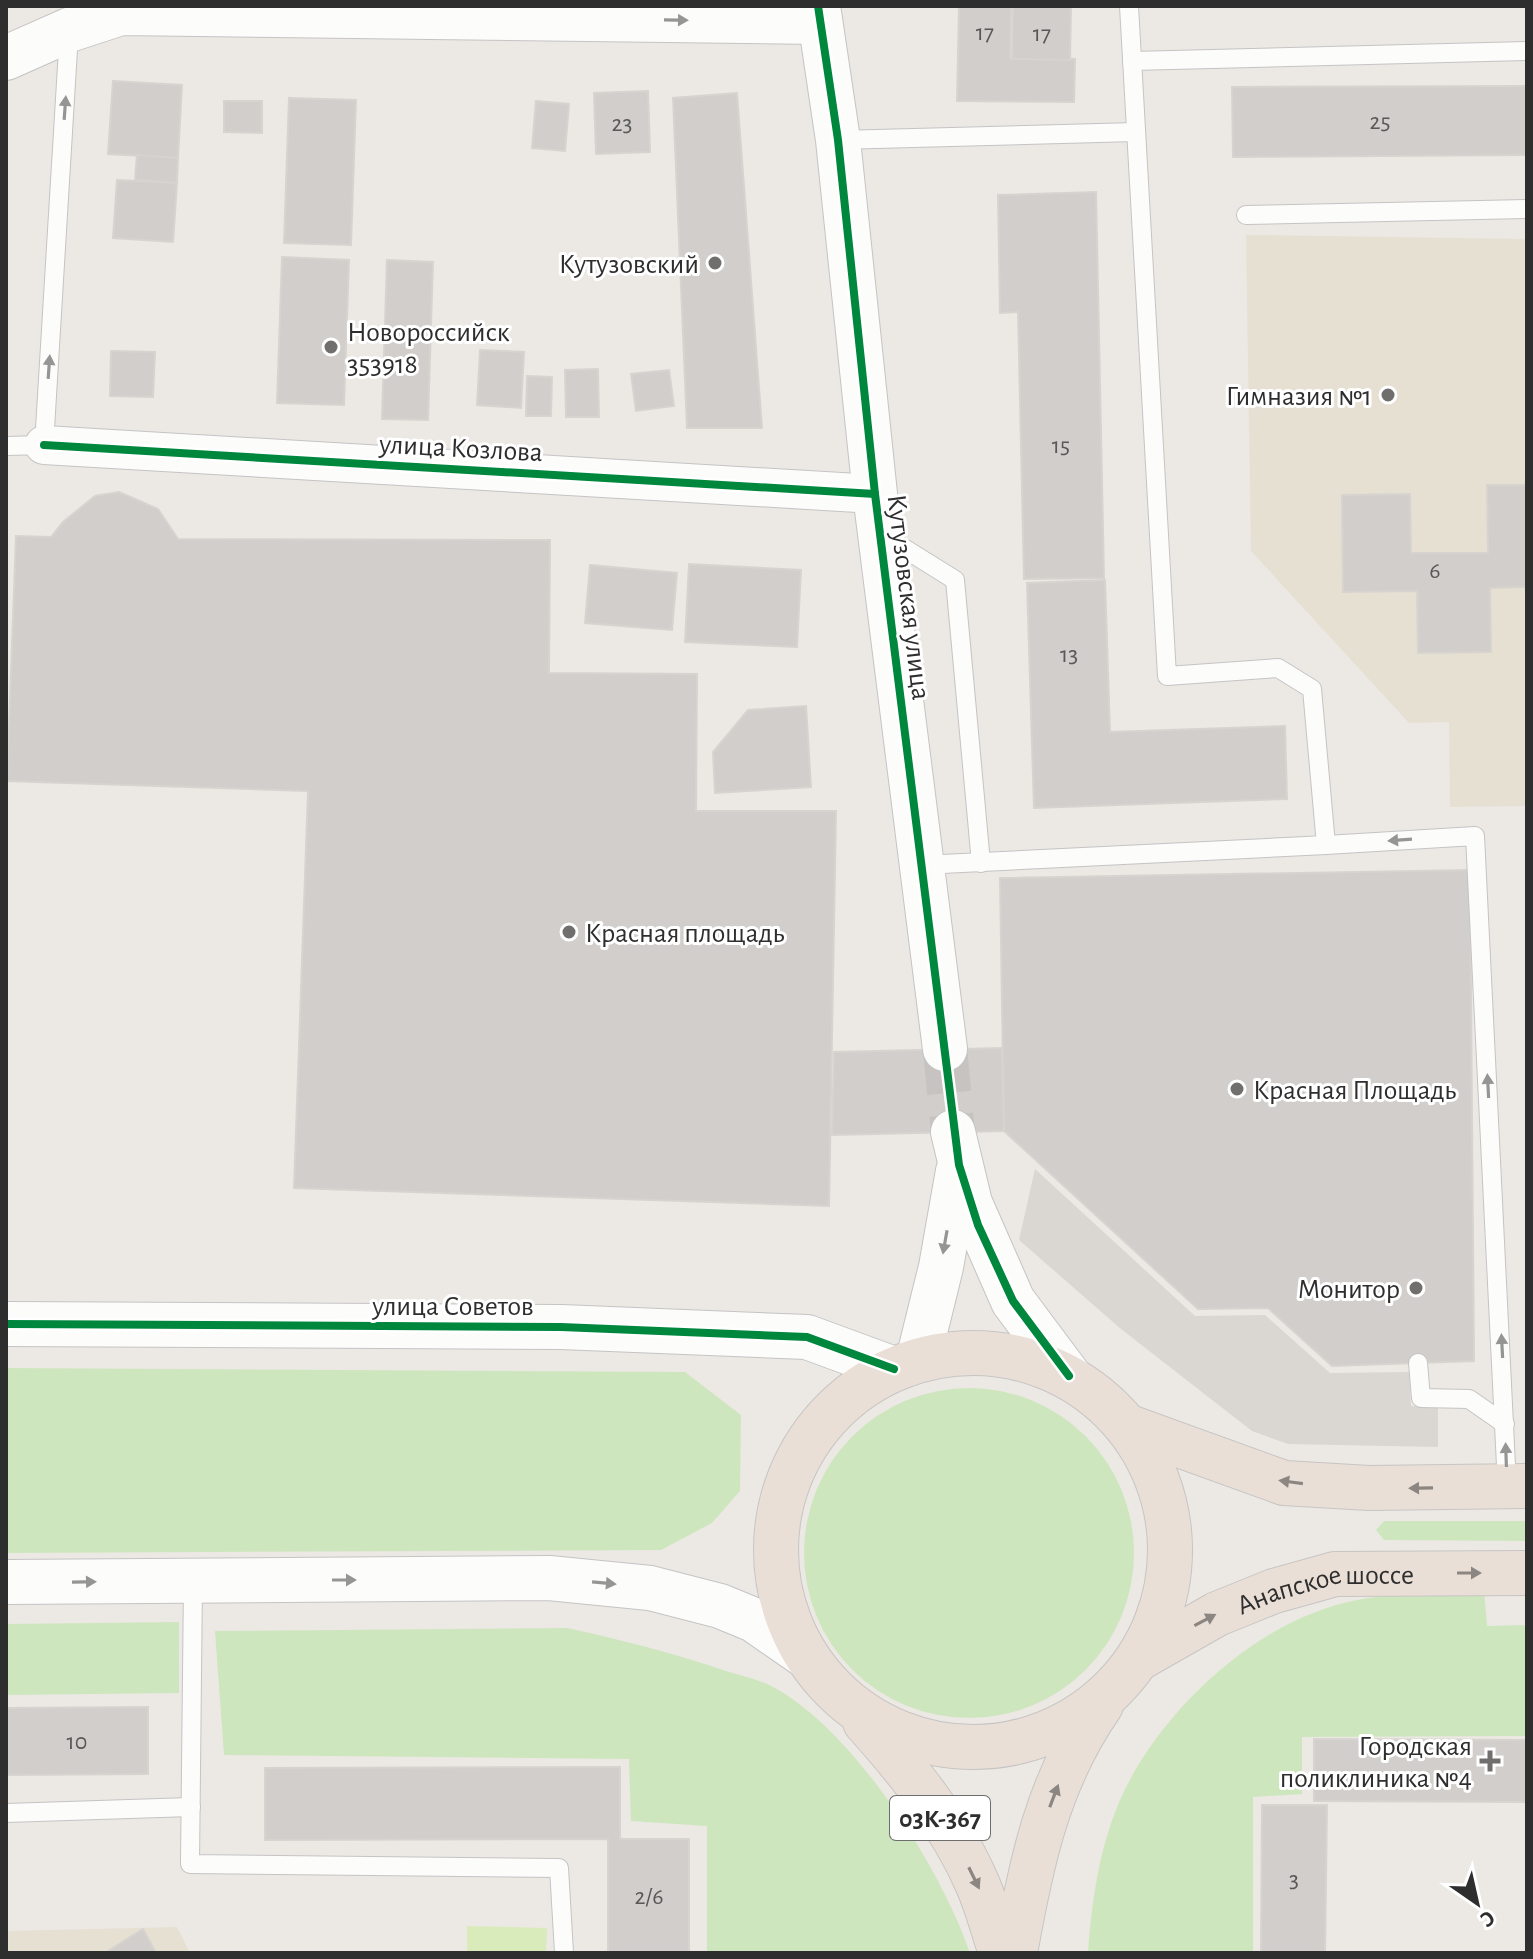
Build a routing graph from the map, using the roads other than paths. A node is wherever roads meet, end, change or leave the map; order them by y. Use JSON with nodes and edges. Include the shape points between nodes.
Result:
{"nodes":[{"id":1,"x":1129,"y":6,"type":"edge"},
{"id":2,"x":819,"y":14,"type":"edge"},
{"id":3,"x":70,"y":18,"type":"edge"},
{"id":4,"x":1527,"y":51,"type":"edge"},
{"id":5,"x":6,"y":58,"type":"edge"},
{"id":6,"x":1132,"y":61,"type":"junction"},
{"id":7,"x":1136,"y":132,"type":"junction"},
{"id":8,"x":838,"y":140,"type":"junction"},
{"id":9,"x":1527,"y":209,"type":"edge"},
{"id":10,"x":1246,"y":215,"type":"dead end"},
{"id":11,"x":44,"y":445,"type":"junction"},
{"id":12,"x":6,"y":446,"type":"edge"},
{"id":13,"x":878,"y":514,"type":"junction"},
{"id":14,"x":1326,"y":845,"type":"junction"},
{"id":15,"x":981,"y":863,"type":"junction"},
{"id":16,"x":922,"y":865,"type":"junction"},
{"id":17,"x":945,"y":1049,"type":"tunnel mouth"},
{"id":18,"x":6,"y":1324,"type":"edge"},
{"id":19,"x":1418,"y":1363,"type":"dead end"},
{"id":20,"x":906,"y":1364,"type":"junction"},
{"id":21,"x":1069,"y":1376,"type":"junction"},
{"id":22,"x":1505,"y":1424,"type":"junction"},
{"id":23,"x":1129,"y":1427,"type":"junction"},
{"id":24,"x":1517,"y":1486,"type":"edge"},
{"id":25,"x":1527,"y":1573,"type":"edge"},
{"id":26,"x":193,"y":1581,"type":"junction"},
{"id":27,"x":6,"y":1582,"type":"edge"},
{"id":28,"x":806,"y":1656,"type":"junction"},
{"id":29,"x":1138,"y":1659,"type":"junction"},
{"id":30,"x":1108,"y":1694,"type":"junction"},
{"id":31,"x":847,"y":1702,"type":"junction"},
{"id":32,"x":191,"y":1807,"type":"junction"},
{"id":33,"x":6,"y":1813,"type":"edge"},
{"id":34,"x":564,"y":1953,"type":"edge"},
{"id":35,"x":1001,"y":1953,"type":"edge"},
{"id":36,"x":1015,"y":1953,"type":"edge"}],
"edges":[{"from":1,"to":6,"type":"lane"},
{"from":3,"to":2,"type":"street","one_way":true,"via":[[121,13]]},
{"from":2,"to":8,"type":"street","name":"Кутузовская улица"},
{"from":3,"to":5,"type":"street"},
{"from":11,"to":3,"type":"lane","one_way":true},
{"from":4,"to":6,"type":"lane"},
{"from":6,"to":7,"type":"lane"},
{"from":7,"to":8,"type":"lane"},
{"from":7,"to":14,"type":"lane","via":[[1167,676],[1278,668],[1312,689]]},
{"from":8,"to":13,"type":"street","name":"Кутузовская улица"},
{"from":9,"to":10,"type":"lane"},
{"from":11,"to":12,"type":"lane"},
{"from":11,"to":13,"type":"street","name":"улица Козлова"},
{"from":13,"to":15,"type":"lane","via":[[955,580]]},
{"from":13,"to":16,"type":"street","name":"Кутузовская улица"},
{"from":14,"to":15,"type":"lane"},
{"from":22,"to":14,"type":"lane","one_way":true,"via":[[1475,836]]},
{"from":15,"to":16,"type":"lane"},
{"from":16,"to":17,"type":"street","name":"Кутузовская улица"},
{"from":18,"to":20,"type":"street","name":"улица Советов","via":[[561,1327],[807,1337]]},
{"from":19,"to":22,"type":"lane","via":[[1421,1398],[1469,1399]]},
{"from":20,"to":21,"type":"highway","via":[[969,1352],[1021,1357]]},
{"from":21,"to":20,"type":"street","one_way":true,"via":[[1013,1301],[978,1225],[956,1149],[941,1267]]},
{"from":20,"to":28,"type":"highway","via":[[852,1394],[817,1428],[793,1470],[778,1516],[776,1565],[783,1600]]},
{"from":21,"to":23,"type":"highway"},
{"from":24,"to":22,"type":"lane","one_way":true},
{"from":24,"to":23,"type":"highway","one_way":true,"via":[[1284,1483]]},
{"from":23,"to":29,"type":"highway","via":[[1151,1462],[1165,1500],[1171,1542],[1161,1610]]},
{"from":29,"to":25,"type":"highway","name":"Анапское шоссе","one_way":true,"via":[[1217,1614],[1335,1574]]},
{"from":27,"to":26,"type":"street","one_way":true},
{"from":26,"to":28,"type":"street","one_way":true,"via":[[549,1578],[650,1588],[754,1620]]},
{"from":26,"to":32,"type":"lane"},
{"from":28,"to":31,"type":"highway"},
{"from":29,"to":30,"type":"highway"},
{"from":30,"to":31,"type":"highway","via":[[1076,1719],[999,1746],[959,1747],[906,1735]]},
{"from":36,"to":30,"type":"highway","one_way":true,"via":[[1033,1852],[1077,1739]]},
{"from":31,"to":35,"type":"highway","number":"03К-367","one_way":true,"via":[[901,1762],[940,1817],[977,1882]]},
{"from":32,"to":33,"type":"lane"},
{"from":32,"to":34,"type":"lane","via":[[190,1864],[559,1868]]}]}
